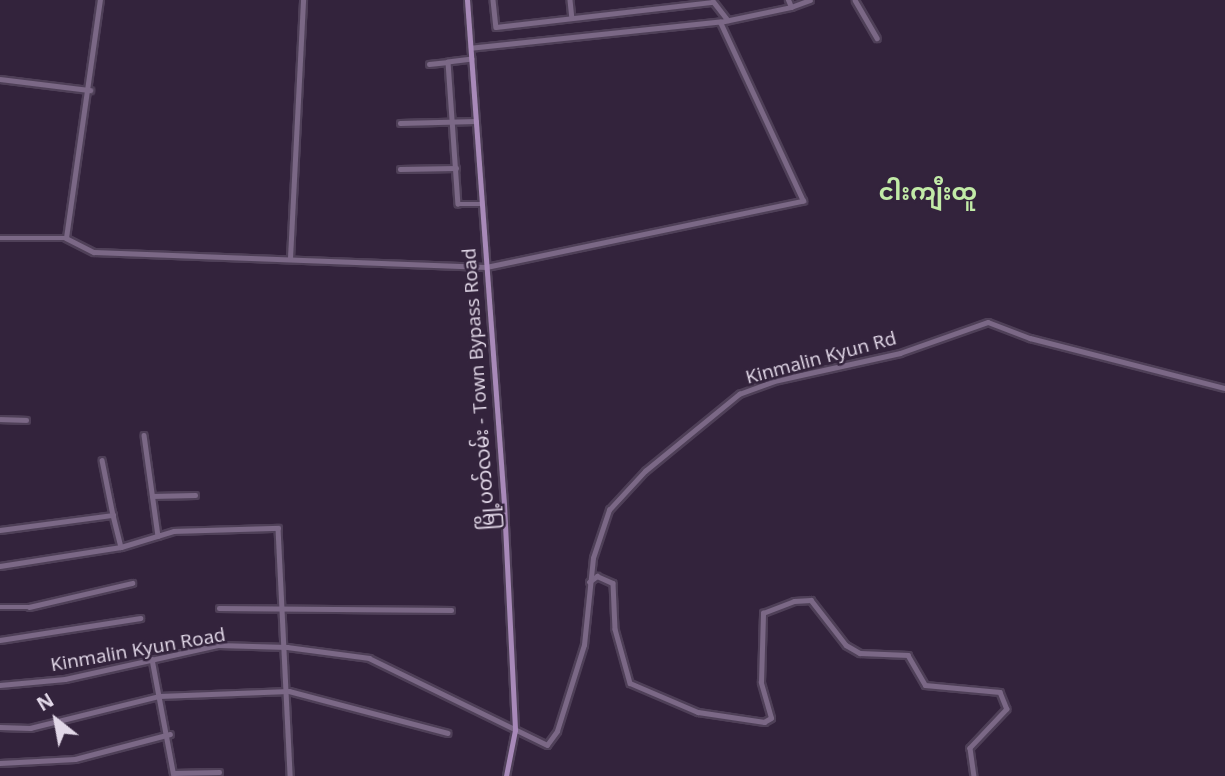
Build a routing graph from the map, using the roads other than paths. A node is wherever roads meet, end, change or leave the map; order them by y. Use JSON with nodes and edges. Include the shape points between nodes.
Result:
{"nodes":[{"id":1,"x":100,"y":0,"type":"edge"},
{"id":2,"x":303,"y":0,"type":"edge"},
{"id":3,"x":467,"y":0,"type":"edge"},
{"id":4,"x":493,"y":0,"type":"edge"},
{"id":5,"x":570,"y":0,"type":"edge"},
{"id":6,"x":788,"y":0,"type":"edge"},
{"id":7,"x":810,"y":0,"type":"edge"},
{"id":8,"x":855,"y":0,"type":"edge"},
{"id":9,"x":713,"y":1,"type":"edge"},
{"id":10,"x":791,"y":7,"type":"junction"},
{"id":11,"x":572,"y":18,"type":"junction"},
{"id":12,"x":728,"y":20,"type":"junction"},
{"id":13,"x":720,"y":22,"type":"junction"},
{"id":14,"x":877,"y":38,"type":"dead end"},
{"id":15,"x":471,"y":48,"type":"junction"},
{"id":16,"x":472,"y":59,"type":"junction"},
{"id":17,"x":448,"y":62,"type":"junction"},
{"id":18,"x":429,"y":64,"type":"dead end"},
{"id":19,"x":0,"y":79,"type":"edge"},
{"id":20,"x":90,"y":90,"type":"junction"},
{"id":21,"x":477,"y":121,"type":"junction"},
{"id":22,"x":452,"y":122,"type":"junction"},
{"id":23,"x":400,"y":123,"type":"dead end"},
{"id":24,"x":456,"y":167,"type":"junction"},
{"id":25,"x":400,"y":169,"type":"dead end"},
{"id":26,"x":482,"y":204,"type":"junction"},
{"id":27,"x":0,"y":238,"type":"edge"},
{"id":28,"x":66,"y":238,"type":"junction"},
{"id":29,"x":290,"y":258,"type":"junction"},
{"id":30,"x":486,"y":267,"type":"junction"},
{"id":31,"x":1225,"y":388,"type":"edge"},
{"id":32,"x":0,"y":419,"type":"edge"},
{"id":33,"x":26,"y":421,"type":"dead end"},
{"id":34,"x":144,"y":435,"type":"dead end"},
{"id":35,"x":102,"y":460,"type":"dead end"},
{"id":36,"x":195,"y":495,"type":"dead end"},
{"id":37,"x":152,"y":496,"type":"junction"},
{"id":38,"x":113,"y":515,"type":"junction"},
{"id":39,"x":0,"y":530,"type":"edge"},
{"id":40,"x":158,"y":536,"type":"junction"},
{"id":41,"x":121,"y":547,"type":"junction"},
{"id":42,"x":0,"y":566,"type":"edge"},
{"id":43,"x":589,"y":582,"type":"junction"},
{"id":44,"x":132,"y":583,"type":"dead end"},
{"id":45,"x":0,"y":607,"type":"edge"},
{"id":46,"x":219,"y":608,"type":"dead end"},
{"id":47,"x":281,"y":608,"type":"junction"},
{"id":48,"x":452,"y":610,"type":"dead end"},
{"id":49,"x":140,"y":618,"type":"dead end"},
{"id":50,"x":0,"y":640,"type":"edge"},
{"id":51,"x":287,"y":647,"type":"junction"},
{"id":52,"x":152,"y":659,"type":"junction"},
{"id":53,"x":0,"y":685,"type":"edge"},
{"id":54,"x":289,"y":691,"type":"junction"},
{"id":55,"x":159,"y":696,"type":"junction"},
{"id":56,"x":0,"y":727,"type":"edge"},
{"id":57,"x":515,"y":730,"type":"junction"},
{"id":58,"x":448,"y":733,"type":"dead end"},
{"id":59,"x":170,"y":734,"type":"junction"},
{"id":60,"x":0,"y":763,"type":"edge"},
{"id":61,"x":219,"y":772,"type":"dead end"},
{"id":62,"x":174,"y":774,"type":"edge"},
{"id":63,"x":290,"y":776,"type":"edge"},
{"id":64,"x":506,"y":776,"type":"edge"},
{"id":65,"x":974,"y":776,"type":"edge"}],
"edges":[{"from":1,"to":20,"type":"street"},
{"from":2,"to":29,"type":"street"},
{"from":3,"to":15,"type":"main road","name":"မြို့ပတ်လမ်း - Town Bypass Road"},
{"from":4,"to":11,"type":"street","via":[[496,27]]},
{"from":5,"to":11,"type":"street"},
{"from":6,"to":10,"type":"street"},
{"from":7,"to":10,"type":"street"},
{"from":8,"to":14,"type":"street"},
{"from":9,"to":11,"type":"street"},
{"from":9,"to":12,"type":"street"},
{"from":10,"to":12,"type":"street"},
{"from":12,"to":13,"type":"street"},
{"from":13,"to":15,"type":"street"},
{"from":13,"to":30,"type":"street","via":[[803,201]]},
{"from":15,"to":16,"type":"main road","name":"မြို့ပတ်လမ်း - Town Bypass Road"},
{"from":16,"to":17,"type":"street"},
{"from":16,"to":21,"type":"main road","name":"မြို့ပတ်လမ်း - Town Bypass Road"},
{"from":17,"to":18,"type":"street"},
{"from":17,"to":22,"type":"street"},
{"from":19,"to":20,"type":"street"},
{"from":20,"to":28,"type":"street"},
{"from":21,"to":22,"type":"street"},
{"from":21,"to":26,"type":"main road","name":"မြို့ပတ်လမ်း - Town Bypass Road"},
{"from":22,"to":23,"type":"street"},
{"from":22,"to":24,"type":"street"},
{"from":24,"to":25,"type":"street"},
{"from":24,"to":26,"type":"street","via":[[458,204]]},
{"from":26,"to":30,"type":"main road","name":"မြို့ပတ်လမ်း - Town Bypass Road"},
{"from":27,"to":28,"type":"street"},
{"from":28,"to":29,"type":"street","via":[[94,252]]},
{"from":29,"to":30,"type":"street"},
{"from":30,"to":57,"type":"main road","name":"မြို့ပတ်လမ်း - Town Bypass Road"},
{"from":31,"to":43,"type":"street","name":"Kinmalin Kyun Rd","via":[[1030,338],[988,322],[900,353],[774,381],[739,394],[621,493],[610,510]]},
{"from":32,"to":33,"type":"street"},
{"from":34,"to":37,"type":"street"},
{"from":35,"to":38,"type":"street"},
{"from":36,"to":37,"type":"street"},
{"from":37,"to":40,"type":"street"},
{"from":38,"to":39,"type":"street"},
{"from":38,"to":41,"type":"street"},
{"from":40,"to":41,"type":"street"},
{"from":40,"to":47,"type":"street","via":[[278,528]]},
{"from":41,"to":42,"type":"street"},
{"from":43,"to":57,"type":"street","name":"Kinmalin Kyun Rd","via":[[584,645],[557,731],[547,745]]},
{"from":43,"to":65,"type":"street","via":[[597,576],[613,583],[615,629],[630,683],[698,712],[764,722],[771,718],[761,682],[763,613],[794,601],[811,600],[846,645],[860,653],[908,655],[925,685],[1000,692],[1007,709],[970,748]]},
{"from":44,"to":45,"type":"street","via":[[29,607]]},
{"from":46,"to":47,"type":"street"},
{"from":47,"to":48,"type":"street"},
{"from":47,"to":51,"type":"street"},
{"from":49,"to":50,"type":"street"},
{"from":51,"to":52,"type":"street","name":"Kinmalin Kyun Road","via":[[218,645]]},
{"from":51,"to":54,"type":"street"},
{"from":51,"to":57,"type":"street","name":"Kinmalin Kyun Road","via":[[369,658]]},
{"from":52,"to":53,"type":"street","name":"Kinmalin Kyun Road","via":[[65,679]]},
{"from":52,"to":55,"type":"street"},
{"from":54,"to":55,"type":"street"},
{"from":54,"to":58,"type":"street"},
{"from":54,"to":63,"type":"street"},
{"from":55,"to":56,"type":"street","via":[[30,728]]},
{"from":55,"to":59,"type":"street"},
{"from":57,"to":64,"type":"main road","name":"မြို့ပတ်လမ်း - Town Bypass Road"},
{"from":59,"to":60,"type":"street","via":[[75,759]]},
{"from":59,"to":62,"type":"street"},
{"from":61,"to":62,"type":"street"}]}
